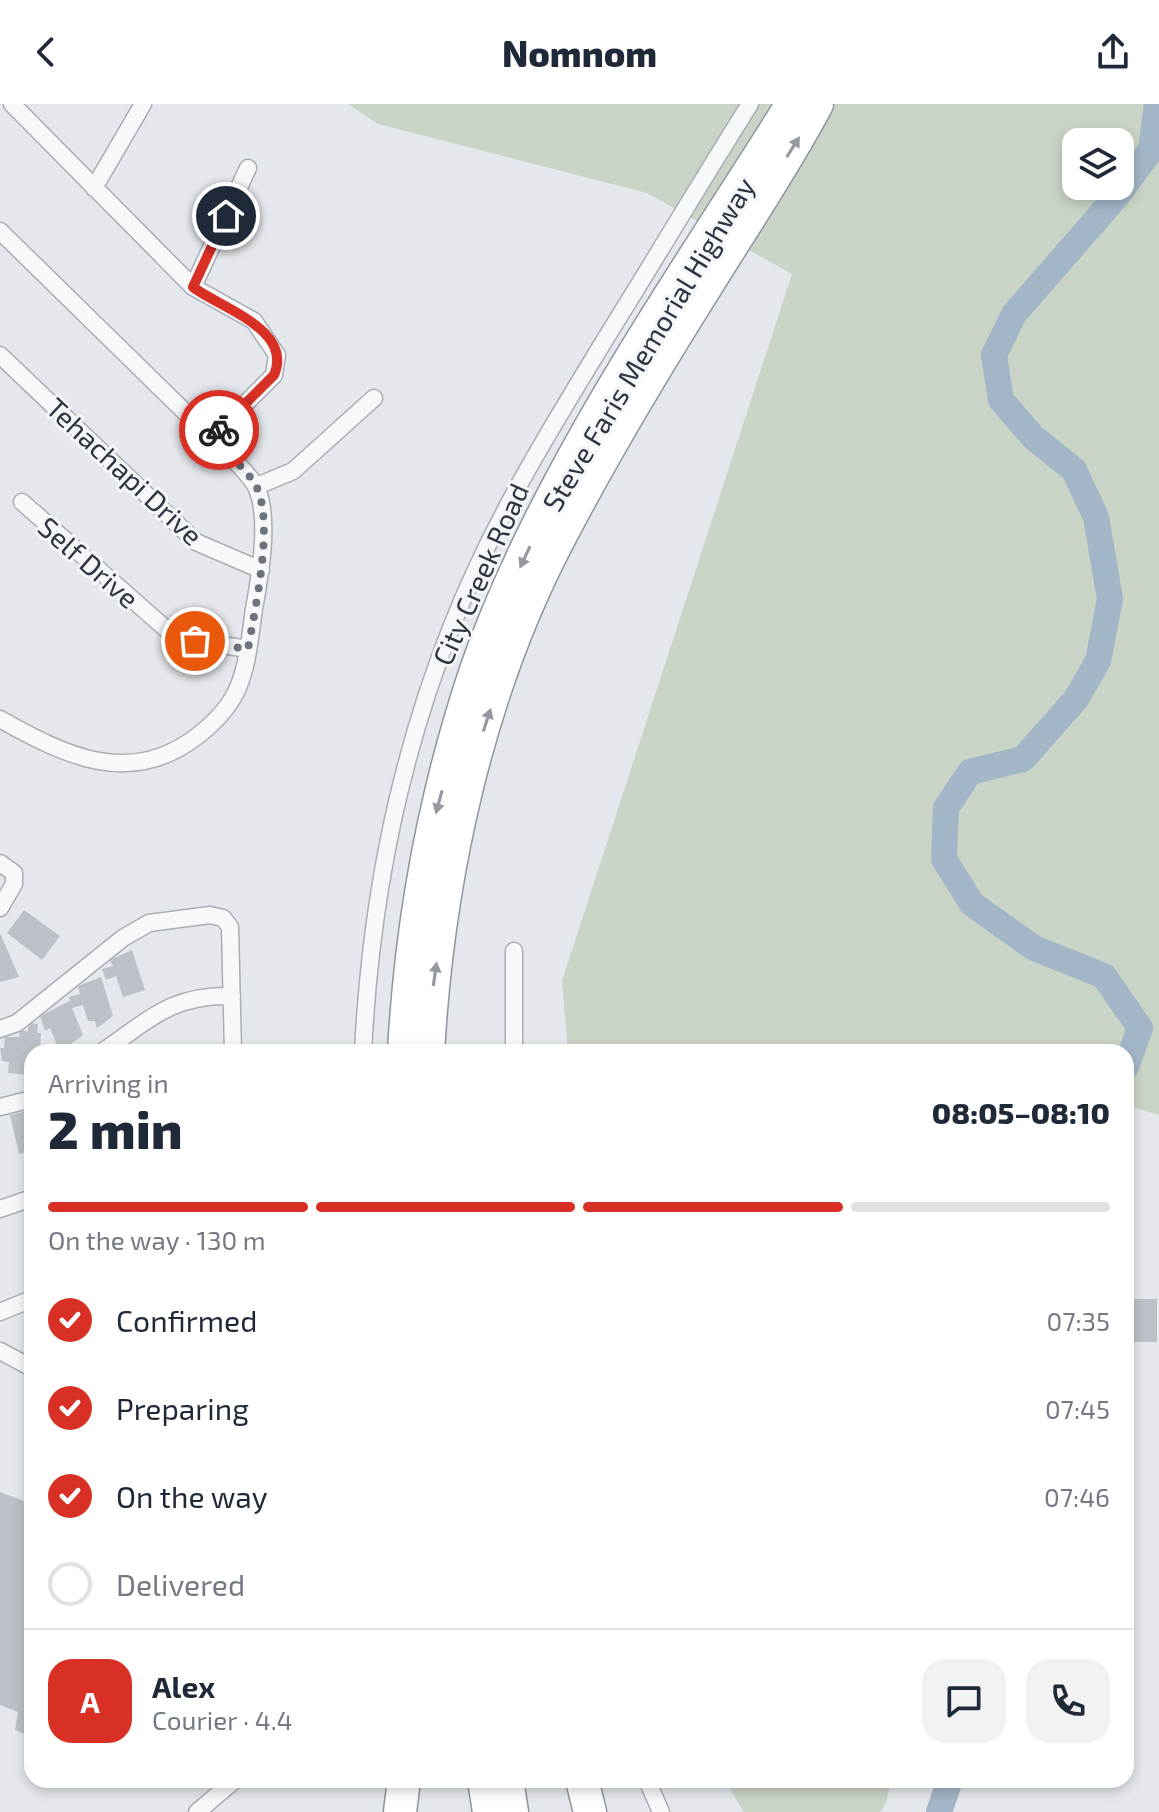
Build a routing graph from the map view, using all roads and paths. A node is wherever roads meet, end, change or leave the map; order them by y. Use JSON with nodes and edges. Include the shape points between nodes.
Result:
{"nodes":[{"id":1,"x":12,"y":104,"type":"edge"},
{"id":2,"x":143,"y":104,"type":"edge"},
{"id":3,"x":750,"y":104,"type":"edge"},
{"id":4,"x":792,"y":104,"type":"edge"},
{"id":5,"x":817,"y":104,"type":"edge"},
{"id":6,"x":248,"y":168,"type":"dead end"},
{"id":7,"x":94,"y":188,"type":"junction"},
{"id":8,"x":0,"y":231,"type":"edge"},
{"id":9,"x":193,"y":287,"type":"junction"},
{"id":10,"x":0,"y":355,"type":"edge"},
{"id":11,"x":374,"y":398,"type":"dead end"},
{"id":12,"x":211,"y":438,"type":"junction"},
{"id":13,"x":257,"y":486,"type":"junction"},
{"id":14,"x":22,"y":502,"type":"dead end"},
{"id":15,"x":261,"y":570,"type":"junction"},
{"id":16,"x":248,"y":649,"type":"junction"},
{"id":17,"x":0,"y":719,"type":"edge"},
{"id":18,"x":0,"y":863,"type":"edge"},
{"id":19,"x":0,"y":908,"type":"edge"},
{"id":20,"x":514,"y":951,"type":"dead end"},
{"id":21,"x":232,"y":996,"type":"junction"},
{"id":22,"x":0,"y":1029,"type":"edge"},
{"id":23,"x":114,"y":1044,"type":"edge"},
{"id":24,"x":233,"y":1044,"type":"edge"},
{"id":25,"x":364,"y":1044,"type":"edge"},
{"id":26,"x":405,"y":1044,"type":"edge"},
{"id":27,"x":428,"y":1044,"type":"edge"},
{"id":28,"x":514,"y":1044,"type":"edge"},
{"id":29,"x":24,"y":1101,"type":"edge"},
{"id":30,"x":0,"y":1107,"type":"edge"},
{"id":31,"x":24,"y":1200,"type":"edge"},
{"id":32,"x":4,"y":1205,"type":"edge"},
{"id":33,"x":24,"y":1302,"type":"edge"},
{"id":34,"x":0,"y":1312,"type":"edge"},
{"id":35,"x":0,"y":1351,"type":"edge"},
{"id":36,"x":24,"y":1364,"type":"edge"},
{"id":37,"x":226,"y":1788,"type":"edge"},
{"id":38,"x":403,"y":1788,"type":"edge"},
{"id":39,"x":485,"y":1788,"type":"edge"},
{"id":40,"x":508,"y":1788,"type":"edge"},
{"id":41,"x":584,"y":1788,"type":"edge"},
{"id":42,"x":650,"y":1788,"type":"edge"},
{"id":43,"x":197,"y":1812,"type":"edge"},
{"id":44,"x":400,"y":1812,"type":"edge"},
{"id":45,"x":489,"y":1812,"type":"edge"},
{"id":46,"x":512,"y":1812,"type":"edge"},
{"id":47,"x":590,"y":1812,"type":"edge"},
{"id":48,"x":661,"y":1812,"type":"edge"}],
"edges":[{"from":1,"to":7,"type":"street"},
{"from":2,"to":7,"type":"street"},
{"from":3,"to":25,"type":"street","name":"City Creek Road","via":[[534,456],[450,630],[385,861]]},
{"from":4,"to":26,"type":"highway","name":"Steve Faris Memorial Highway","one_way":true,"via":[[588,433],[523,560],[476,672],[420,884]]},
{"from":27,"to":5,"type":"highway","name":"Steve Faris Memorial Highway","one_way":true,"via":[[447,894],[474,758],[534,594],[615,437]]},
{"from":6,"to":9,"type":"street"},
{"from":7,"to":9,"type":"street"},
{"from":8,"to":12,"type":"street"},
{"from":9,"to":12,"type":"street","via":[[254,321],[277,355],[274,375]]},
{"from":10,"to":15,"type":"street","name":"Tehachapi Drive","via":[[196,542]]},
{"from":11,"to":13,"type":"street","via":[[293,471]]},
{"from":12,"to":13,"type":"street"},
{"from":13,"to":15,"type":"street"},
{"from":14,"to":16,"type":"street","name":"Self Drive","via":[[166,629],[195,641]]},
{"from":15,"to":16,"type":"street"},
{"from":16,"to":17,"type":"street","via":[[236,692],[214,723],[180,749],[149,762],[79,758]]},
{"from":18,"to":19,"type":"street","via":[[14,873],[14,884]]},
{"from":20,"to":28,"type":"street"},
{"from":21,"to":22,"type":"street","via":[[230,927],[223,918],[210,915],[178,916],[149,923],[123,938],[17,1023]]},
{"from":21,"to":23,"type":"street","via":[[183,999]]},
{"from":21,"to":24,"type":"street"},
{"from":29,"to":30,"type":"street"},
{"from":31,"to":32,"type":"street"},
{"from":33,"to":34,"type":"street"},
{"from":35,"to":36,"type":"street"},
{"from":37,"to":43,"type":"street"},
{"from":38,"to":44,"type":"highway"},
{"from":39,"to":45,"type":"highway"},
{"from":40,"to":46,"type":"highway"},
{"from":41,"to":47,"type":"highway"},
{"from":42,"to":48,"type":"street"}]}
